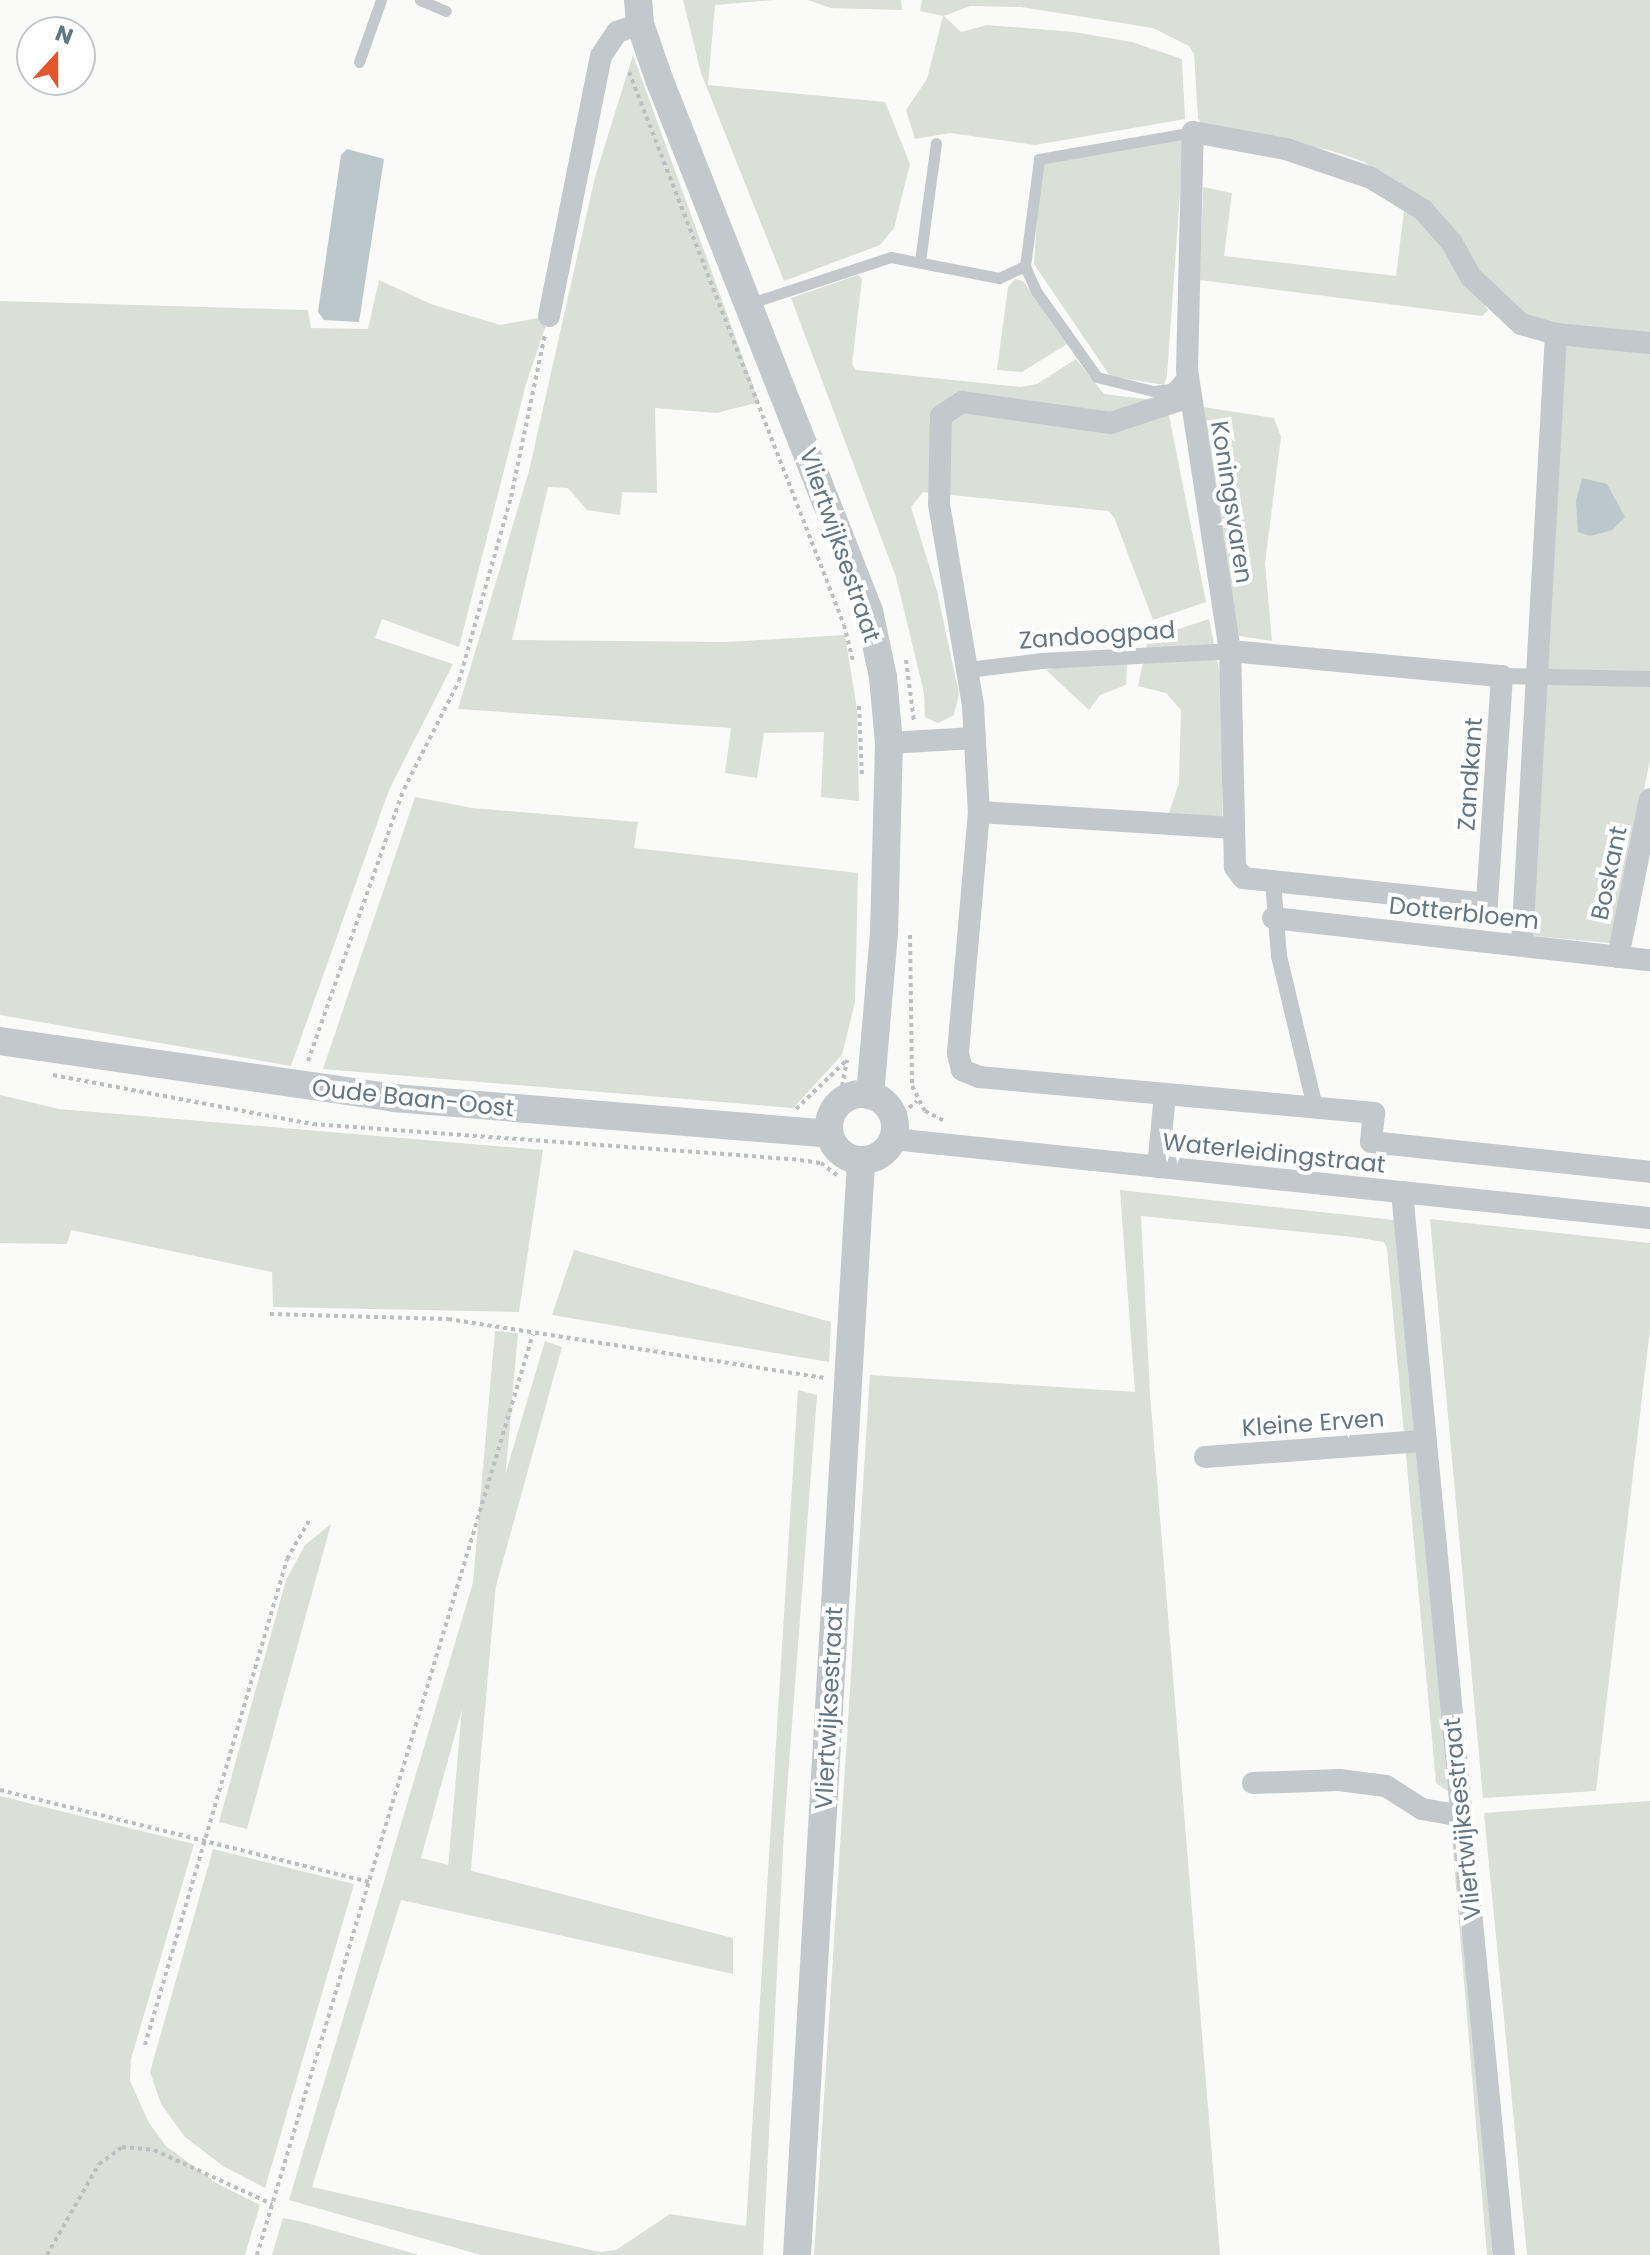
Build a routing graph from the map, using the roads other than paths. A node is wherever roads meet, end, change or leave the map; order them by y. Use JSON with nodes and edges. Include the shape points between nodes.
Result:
{"nodes":[{"id":1,"x":381,"y":0,"type":"edge"},
{"id":2,"x":420,"y":0,"type":"edge"},
{"id":3,"x":446,"y":11,"type":"dead end"},
{"id":4,"x":632,"y":19,"type":"edge"},
{"id":5,"x":359,"y":62,"type":"dead end"},
{"id":6,"x":1193,"y":132,"type":"junction"},
{"id":7,"x":936,"y":143,"type":"dead end"},
{"id":8,"x":920,"y":261,"type":"junction"},
{"id":9,"x":1025,"y":266,"type":"junction"},
{"id":10,"x":751,"y":303,"type":"junction"},
{"id":11,"x":549,"y":316,"type":"road end"},
{"id":12,"x":1556,"y":334,"type":"junction"},
{"id":13,"x":1650,"y":343,"type":"edge"},
{"id":14,"x":1187,"y":370,"type":"junction"},
{"id":15,"x":1189,"y":397,"type":"junction"},
{"id":16,"x":1230,"y":651,"type":"junction"},
{"id":17,"x":968,"y":670,"type":"junction"},
{"id":18,"x":1537,"y":674,"type":"junction"},
{"id":19,"x":1502,"y":676,"type":"junction"},
{"id":20,"x":1650,"y":679,"type":"edge"},
{"id":21,"x":974,"y":738,"type":"junction"},
{"id":22,"x":889,"y":743,"type":"junction"},
{"id":23,"x":1650,"y":799,"type":"edge"},
{"id":24,"x":979,"y":812,"type":"junction"},
{"id":25,"x":1233,"y":828,"type":"junction"},
{"id":26,"x":1243,"y":878,"type":"joint"},
{"id":27,"x":1273,"y":881,"type":"junction"},
{"id":28,"x":1273,"y":918,"type":"junction"},
{"id":29,"x":1522,"y":944,"type":"junction"},
{"id":30,"x":1618,"y":957,"type":"junction"},
{"id":31,"x":1650,"y":960,"type":"edge"},
{"id":32,"x":0,"y":1041,"type":"edge"},
{"id":33,"x":1165,"y":1094,"type":"junction"},
{"id":34,"x":870,"y":1095,"type":"junction"},
{"id":35,"x":1315,"y":1107,"type":"junction"},
{"id":36,"x":894,"y":1130,"type":"junction"},
{"id":37,"x":828,"y":1134,"type":"junction"},
{"id":38,"x":861,"y":1161,"type":"junction"},
{"id":39,"x":1158,"y":1167,"type":"junction"},
{"id":40,"x":1650,"y":1172,"type":"edge"},
{"id":41,"x":1402,"y":1192,"type":"junction"},
{"id":42,"x":1650,"y":1218,"type":"edge"},
{"id":43,"x":1425,"y":1441,"type":"junction"},
{"id":44,"x":1205,"y":1457,"type":"dead end"},
{"id":45,"x":1253,"y":1783,"type":"dead end"},
{"id":46,"x":1462,"y":1816,"type":"junction"},
{"id":47,"x":797,"y":2255,"type":"edge"},
{"id":48,"x":1504,"y":2255,"type":"edge"}],
"edges":[{"from":1,"to":5,"type":"lane"},
{"from":2,"to":3,"type":"lane"},
{"from":4,"to":10,"type":"street","name":"Vliertwijksestraat"},
{"from":4,"to":11,"type":"street","via":[[601,56]]},
{"from":6,"to":9,"type":"lane","via":[[1039,159]]},
{"from":6,"to":12,"type":"street","via":[[1286,149],[1371,178],[1423,210],[1499,308],[1521,324]]},
{"from":6,"to":14,"type":"street","name":"Koningsvaren"},
{"from":7,"to":8,"type":"lane"},
{"from":8,"to":9,"type":"lane","via":[[999,278]]},
{"from":8,"to":10,"type":"lane","via":[[891,257]]},
{"from":9,"to":14,"type":"lane","via":[[1036,291],[1097,377],[1153,391],[1171,389]]},
{"from":10,"to":22,"type":"street","name":"Vliertwijksestraat","via":[[869,611]]},
{"from":12,"to":13,"type":"street"},
{"from":12,"to":18,"type":"street"},
{"from":14,"to":15,"type":"street","name":"Koningsvaren"},
{"from":15,"to":16,"type":"street","name":"Koningsvaren"},
{"from":15,"to":17,"type":"street","via":[[1111,423],[962,402],[941,416],[939,504]]},
{"from":16,"to":17,"type":"street","name":"Zandoogpad"},
{"from":16,"to":19,"type":"street"},
{"from":16,"to":25,"type":"street","name":"Koningsvaren"},
{"from":17,"to":21,"type":"street"},
{"from":18,"to":19,"type":"street"},
{"from":18,"to":20,"type":"street"},
{"from":18,"to":29,"type":"street"},
{"from":19,"to":27,"type":"street","name":"Zandkant","via":[[1487,904]]},
{"from":21,"to":22,"type":"street"},
{"from":21,"to":24,"type":"street"},
{"from":22,"to":34,"type":"street","name":"Vliertwijksestraat","via":[[884,933]]},
{"from":23,"to":30,"type":"street","name":"Boskant"},
{"from":24,"to":25,"type":"street"},
{"from":24,"to":33,"type":"street","via":[[958,1053],[962,1070],[979,1077]]},
{"from":25,"to":26,"type":"street","name":"Koningsvaren","via":[[1235,867]]},
{"from":26,"to":27,"type":"street","name":"Zandkant"},
{"from":27,"to":28,"type":"street"},
{"from":28,"to":29,"type":"street","name":"Dotterbloem"},
{"from":28,"to":35,"type":"street"},
{"from":29,"to":30,"type":"street","name":"Dotterbloem"},
{"from":30,"to":31,"type":"street","name":"Dotterbloem"},
{"from":32,"to":37,"type":"street","name":"Oude Baan-Oost","via":[[299,1087],[793,1146]]},
{"from":33,"to":35,"type":"street"},
{"from":33,"to":39,"type":"street"},
{"from":34,"to":36,"type":"street","via":[[882,1100]]},
{"from":34,"to":37,"type":"street","via":[[839,1102]]},
{"from":35,"to":40,"type":"street","via":[[1374,1113],[1371,1142]]},
{"from":36,"to":38,"type":"street","via":[[880,1155]]},
{"from":36,"to":39,"type":"street","name":"Waterleidingstraat"},
{"from":37,"to":38,"type":"street","via":[[846,1157]]},
{"from":38,"to":47,"type":"street","name":"Vliertwijksestraat"},
{"from":39,"to":41,"type":"street","name":"Waterleidingstraat"},
{"from":41,"to":42,"type":"street","name":"Waterleidingstraat"},
{"from":41,"to":43,"type":"street","name":"Vliertwijksestraat"},
{"from":43,"to":44,"type":"street","name":"Kleine Erven"},
{"from":43,"to":46,"type":"street","name":"Vliertwijksestraat"},
{"from":45,"to":46,"type":"street","via":[[1339,1780],[1386,1786],[1422,1809]]},
{"from":46,"to":48,"type":"street","name":"Vliertwijksestraat"}]}
